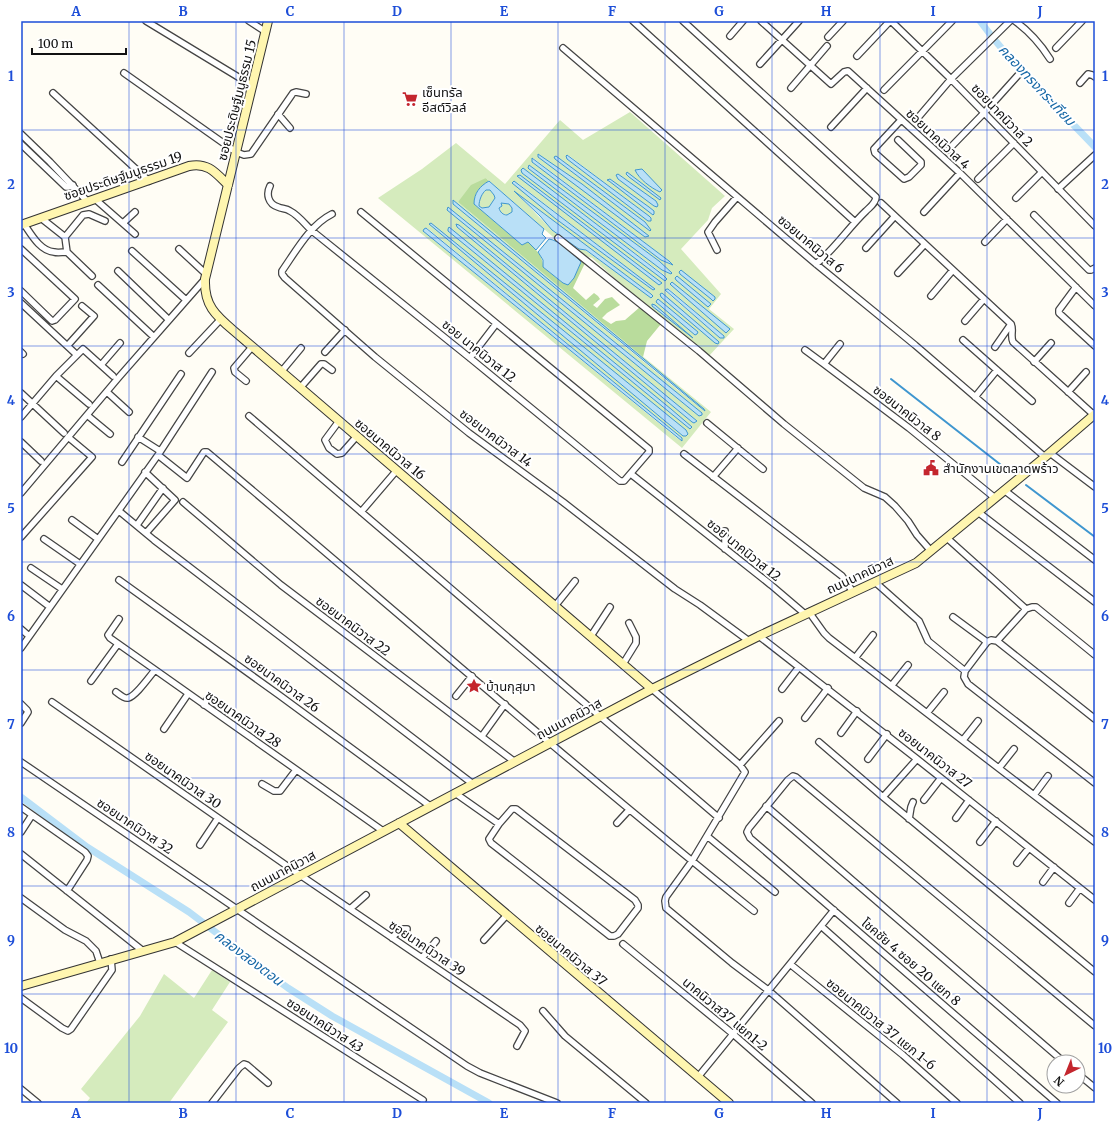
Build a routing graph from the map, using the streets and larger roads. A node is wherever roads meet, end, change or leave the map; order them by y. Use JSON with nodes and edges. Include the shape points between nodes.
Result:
{"nodes":[{"id":1,"x":146,"y":21,"type":"edge"},
{"id":2,"x":249,"y":21,"type":"edge"},
{"id":3,"x":269,"y":21,"type":"edge"},
{"id":4,"x":633,"y":21,"type":"edge"},
{"id":5,"x":683,"y":21,"type":"edge"},
{"id":6,"x":743,"y":21,"type":"edge"},
{"id":7,"x":761,"y":21,"type":"edge"},
{"id":8,"x":799,"y":21,"type":"edge"},
{"id":9,"x":843,"y":21,"type":"edge"},
{"id":10,"x":890,"y":21,"type":"edge"},
{"id":11,"x":952,"y":21,"type":"edge"},
{"id":12,"x":1010,"y":21,"type":"edge"},
{"id":13,"x":1015,"y":21,"type":"edge"},
{"id":14,"x":1082,"y":21,"type":"edge"},
{"id":15,"x":266,"y":32,"type":"junction"},
{"id":16,"x":730,"y":36,"type":"dead end"},
{"id":17,"x":828,"y":37,"type":"dead end"},
{"id":18,"x":782,"y":39,"type":"junction"},
{"id":19,"x":827,"y":46,"type":"dead end"},
{"id":20,"x":563,"y":48,"type":"dead end"},
{"id":21,"x":1056,"y":48,"type":"dead end"},
{"id":22,"x":922,"y":51,"type":"junction"},
{"id":23,"x":856,"y":56,"type":"dead end"},
{"id":24,"x":1050,"y":58,"type":"dead end"},
{"id":25,"x":760,"y":64,"type":"dead end"},
{"id":26,"x":810,"y":66,"type":"junction"},
{"id":27,"x":124,"y":73,"type":"dead end"},
{"id":28,"x":1020,"y":73,"type":"dead end"},
{"id":29,"x":1095,"y":77,"type":"edge"},
{"id":30,"x":951,"y":79,"type":"junction"},
{"id":31,"x":1080,"y":83,"type":"dead end"},
{"id":32,"x":253,"y":86,"type":"junction"},
{"id":33,"x":790,"y":88,"type":"dead end"},
{"id":34,"x":867,"y":88,"type":"junction"},
{"id":35,"x":884,"y":90,"type":"dead end"},
{"id":36,"x":53,"y":93,"type":"dead end"},
{"id":37,"x":306,"y":94,"type":"dead end"},
{"id":38,"x":984,"y":113,"type":"junction"},
{"id":39,"x":278,"y":114,"type":"junction"},
{"id":40,"x":901,"y":120,"type":"junction"},
{"id":41,"x":916,"y":120,"type":"dead end"},
{"id":42,"x":831,"y":127,"type":"dead end"},
{"id":43,"x":290,"y":128,"type":"dead end"},
{"id":44,"x":898,"y":140,"type":"dead end"},
{"id":45,"x":22,"y":141,"type":"edge"},
{"id":46,"x":1014,"y":143,"type":"junction"},
{"id":47,"x":948,"y":150,"type":"dead end"},
{"id":48,"x":236,"y":152,"type":"junction"},
{"id":49,"x":1095,"y":155,"type":"edge"},
{"id":50,"x":1042,"y":172,"type":"junction"},
{"id":51,"x":960,"y":173,"type":"junction"},
{"id":52,"x":978,"y":179,"type":"dead end"},
{"id":53,"x":149,"y":181,"type":"junction"},
{"id":54,"x":228,"y":186,"type":"junction"},
{"id":55,"x":270,"y":186,"type":"dead end"},
{"id":56,"x":1058,"y":189,"type":"junction"},
{"id":57,"x":737,"y":197,"type":"junction"},
{"id":58,"x":1016,"y":198,"type":"dead end"},
{"id":59,"x":91,"y":200,"type":"junction"},
{"id":60,"x":881,"y":203,"type":"dead end"},
{"id":61,"x":135,"y":212,"type":"dead end"},
{"id":62,"x":361,"y":212,"type":"dead end"},
{"id":63,"x":924,"y":212,"type":"dead end"},
{"id":64,"x":332,"y":214,"type":"dead end"},
{"id":65,"x":1034,"y":215,"type":"dead end"},
{"id":66,"x":895,"y":216,"type":"junction"},
{"id":67,"x":41,"y":218,"type":"junction"},
{"id":68,"x":1007,"y":219,"type":"junction"},
{"id":69,"x":106,"y":221,"type":"dead end"},
{"id":70,"x":855,"y":222,"type":"junction"},
{"id":71,"x":23,"y":224,"type":"edge"},
{"id":72,"x":123,"y":224,"type":"junction"},
{"id":73,"x":1095,"y":226,"type":"edge"},
{"id":74,"x":312,"y":230,"type":"junction"},
{"id":75,"x":135,"y":234,"type":"dead end"},
{"id":76,"x":65,"y":237,"type":"junction"},
{"id":77,"x":558,"y":238,"type":"dead end"},
{"id":78,"x":986,"y":242,"type":"dead end"},
{"id":79,"x":925,"y":244,"type":"junction"},
{"id":80,"x":866,"y":248,"type":"dead end"},
{"id":81,"x":21,"y":249,"type":"edge"},
{"id":82,"x":179,"y":249,"type":"dead end"},
{"id":83,"x":717,"y":250,"type":"dead end"},
{"id":84,"x":132,"y":251,"type":"dead end"},
{"id":85,"x":67,"y":252,"type":"junction"},
{"id":86,"x":816,"y":264,"type":"junction"},
{"id":87,"x":1095,"y":268,"type":"edge"},
{"id":88,"x":953,"y":270,"type":"junction"},
{"id":89,"x":118,"y":271,"type":"dead end"},
{"id":90,"x":898,"y":273,"type":"dead end"},
{"id":91,"x":92,"y":276,"type":"dead end"},
{"id":92,"x":206,"y":277,"type":"junction"},
{"id":93,"x":98,"y":285,"type":"dead end"},
{"id":94,"x":1076,"y":287,"type":"junction"},
{"id":95,"x":21,"y":291,"type":"edge"},
{"id":96,"x":931,"y":296,"type":"dead end"},
{"id":97,"x":984,"y":299,"type":"junction"},
{"id":98,"x":186,"y":300,"type":"junction"},
{"id":99,"x":21,"y":303,"type":"edge"},
{"id":100,"x":82,"y":306,"type":"dead end"},
{"id":101,"x":1095,"y":306,"type":"edge"},
{"id":102,"x":169,"y":320,"type":"junction"},
{"id":103,"x":220,"y":320,"type":"junction"},
{"id":104,"x":965,"y":321,"type":"dead end"},
{"id":105,"x":496,"y":324,"type":"junction"},
{"id":106,"x":1011,"y":324,"type":"junction"},
{"id":107,"x":345,"y":330,"type":"junction"},
{"id":108,"x":154,"y":337,"type":"junction"},
{"id":109,"x":963,"y":340,"type":"dead end"},
{"id":110,"x":120,"y":343,"type":"dead end"},
{"id":111,"x":1051,"y":343,"type":"dead end"},
{"id":112,"x":840,"y":344,"type":"dead end"},
{"id":113,"x":68,"y":345,"type":"junction"},
{"id":114,"x":1095,"y":346,"type":"edge"},
{"id":115,"x":252,"y":347,"type":"junction"},
{"id":116,"x":995,"y":347,"type":"dead end"},
{"id":117,"x":300,"y":348,"type":"dead end"},
{"id":118,"x":805,"y":350,"type":"dead end"},
{"id":119,"x":325,"y":352,"type":"dead end"},
{"id":120,"x":189,"y":353,"type":"dead end"},
{"id":121,"x":77,"y":355,"type":"junction"},
{"id":122,"x":470,"y":358,"type":"junction"},
{"id":123,"x":1034,"y":362,"type":"junction"},
{"id":124,"x":824,"y":364,"type":"junction"},
{"id":125,"x":101,"y":365,"type":"junction"},
{"id":126,"x":332,"y":370,"type":"dead end"},
{"id":127,"x":998,"y":370,"type":"junction"},
{"id":128,"x":212,"y":372,"type":"dead end"},
{"id":129,"x":281,"y":372,"type":"junction"},
{"id":130,"x":1086,"y":372,"type":"dead end"},
{"id":131,"x":181,"y":374,"type":"dead end"},
{"id":132,"x":56,"y":376,"type":"junction"},
{"id":133,"x":113,"y":376,"type":"dead end"},
{"id":134,"x":246,"y":381,"type":"dead end"},
{"id":135,"x":300,"y":388,"type":"junction"},
{"id":136,"x":107,"y":392,"type":"junction"},
{"id":137,"x":1068,"y":392,"type":"junction"},
{"id":138,"x":21,"y":393,"type":"edge"},
{"id":139,"x":974,"y":397,"type":"junction"},
{"id":140,"x":1032,"y":401,"type":"dead end"},
{"id":141,"x":33,"y":403,"type":"junction"},
{"id":142,"x":89,"y":404,"type":"dead end"},
{"id":143,"x":129,"y":412,"type":"dead end"},
{"id":144,"x":1094,"y":414,"type":"edge"},
{"id":145,"x":87,"y":415,"type":"junction"},
{"id":146,"x":21,"y":416,"type":"edge"},
{"id":147,"x":249,"y":416,"type":"dead end"},
{"id":148,"x":339,"y":421,"type":"junction"},
{"id":149,"x":707,"y":423,"type":"dead end"},
{"id":150,"x":110,"y":434,"type":"dead end"},
{"id":151,"x":66,"y":435,"type":"junction"},
{"id":152,"x":357,"y":436,"type":"junction"},
{"id":153,"x":138,"y":437,"type":"junction"},
{"id":154,"x":21,"y":442,"type":"edge"},
{"id":155,"x":738,"y":448,"type":"junction"},
{"id":156,"x":159,"y":453,"type":"junction"},
{"id":157,"x":684,"y":454,"type":"dead end"},
{"id":158,"x":1048,"y":455,"type":"junction"},
{"id":159,"x":41,"y":461,"type":"dead end"},
{"id":160,"x":122,"y":462,"type":"dead end"},
{"id":161,"x":763,"y":468,"type":"dead end"},
{"id":162,"x":397,"y":470,"type":"junction"},
{"id":163,"x":145,"y":472,"type":"junction"},
{"id":164,"x":631,"y":474,"type":"junction"},
{"id":165,"x":713,"y":477,"type":"junction"},
{"id":166,"x":1095,"y":487,"type":"edge"},
{"id":167,"x":163,"y":488,"type":"junction"},
{"id":168,"x":1004,"y":490,"type":"junction"},
{"id":169,"x":21,"y":493,"type":"edge"},
{"id":170,"x":995,"y":498,"type":"junction"},
{"id":171,"x":182,"y":502,"type":"dead end"},
{"id":172,"x":119,"y":510,"type":"junction"},
{"id":173,"x":360,"y":512,"type":"junction"},
{"id":174,"x":978,"y":512,"type":"junction"},
{"id":175,"x":72,"y":520,"type":"dead end"},
{"id":176,"x":137,"y":525,"type":"junction"},
{"id":177,"x":725,"y":531,"type":"dead end"},
{"id":178,"x":146,"y":533,"type":"junction"},
{"id":179,"x":21,"y":538,"type":"edge"},
{"id":180,"x":947,"y":538,"type":"junction"},
{"id":181,"x":44,"y":539,"type":"dead end"},
{"id":182,"x":98,"y":539,"type":"junction"},
{"id":183,"x":725,"y":549,"type":"junction"},
{"id":184,"x":931,"y":551,"type":"junction"},
{"id":185,"x":1095,"y":560,"type":"edge"},
{"id":186,"x":80,"y":564,"type":"junction"},
{"id":187,"x":31,"y":568,"type":"dead end"},
{"id":188,"x":119,"y":580,"type":"dead end"},
{"id":189,"x":575,"y":581,"type":"dead end"},
{"id":190,"x":875,"y":582,"type":"junction"},
{"id":191,"x":21,"y":585,"type":"edge"},
{"id":192,"x":62,"y":589,"type":"junction"},
{"id":193,"x":853,"y":592,"type":"junction"},
{"id":194,"x":1095,"y":602,"type":"edge"},
{"id":195,"x":555,"y":606,"type":"junction"},
{"id":196,"x":50,"y":607,"type":"junction"},
{"id":197,"x":610,"y":607,"type":"dead end"},
{"id":198,"x":1026,"y":609,"type":"junction"},
{"id":199,"x":807,"y":613,"type":"junction"},
{"id":200,"x":953,"y":617,"type":"dead end"},
{"id":201,"x":119,"y":619,"type":"dead end"},
{"id":202,"x":629,"y":623,"type":"dead end"},
{"id":203,"x":21,"y":629,"type":"edge"},
{"id":204,"x":873,"y":635,"type":"dead end"},
{"id":205,"x":30,"y":636,"type":"junction"},
{"id":206,"x":590,"y":636,"type":"junction"},
{"id":207,"x":759,"y":636,"type":"junction"},
{"id":208,"x":749,"y":641,"type":"junction"},
{"id":209,"x":997,"y":641,"type":"junction"},
{"id":210,"x":988,"y":642,"type":"junction"},
{"id":211,"x":118,"y":644,"type":"junction"},
{"id":212,"x":21,"y":648,"type":"edge"},
{"id":213,"x":1095,"y":654,"type":"edge"},
{"id":214,"x":855,"y":658,"type":"junction"},
{"id":215,"x":623,"y":664,"type":"junction"},
{"id":216,"x":908,"y":665,"type":"dead end"},
{"id":217,"x":799,"y":666,"type":"junction"},
{"id":218,"x":154,"y":670,"type":"junction"},
{"id":219,"x":965,"y":671,"type":"junction"},
{"id":220,"x":472,"y":676,"type":"junction"},
{"id":221,"x":91,"y":681,"type":"dead end"},
{"id":222,"x":892,"y":686,"type":"junction"},
{"id":223,"x":828,"y":688,"type":"junction"},
{"id":224,"x":652,"y":689,"type":"junction"},
{"id":225,"x":782,"y":689,"type":"dead end"},
{"id":226,"x":116,"y":692,"type":"dead end"},
{"id":227,"x":944,"y":692,"type":"dead end"},
{"id":228,"x":188,"y":694,"type":"junction"},
{"id":229,"x":456,"y":696,"type":"dead end"},
{"id":230,"x":52,"y":702,"type":"dead end"},
{"id":231,"x":21,"y":704,"type":"edge"},
{"id":232,"x":204,"y":704,"type":"junction"},
{"id":233,"x":505,"y":704,"type":"junction"},
{"id":234,"x":225,"y":711,"type":"dead end"},
{"id":235,"x":857,"y":711,"type":"junction"},
{"id":236,"x":927,"y":713,"type":"junction"},
{"id":237,"x":601,"y":716,"type":"junction"},
{"id":238,"x":805,"y":718,"type":"dead end"},
{"id":239,"x":1095,"y":719,"type":"edge"},
{"id":240,"x":978,"y":720,"type":"dead end"},
{"id":241,"x":779,"y":721,"type":"dead end"},
{"id":242,"x":21,"y":723,"type":"edge"},
{"id":243,"x":164,"y":729,"type":"dead end"},
{"id":244,"x":840,"y":733,"type":"dead end"},
{"id":245,"x":887,"y":734,"type":"junction"},
{"id":246,"x":482,"y":736,"type":"junction"},
{"id":247,"x":963,"y":740,"type":"junction"},
{"id":248,"x":819,"y":742,"type":"dead end"},
{"id":249,"x":550,"y":743,"type":"junction"},
{"id":250,"x":1014,"y":749,"type":"dead end"},
{"id":251,"x":918,"y":758,"type":"junction"},
{"id":252,"x":868,"y":759,"type":"dead end"},
{"id":253,"x":21,"y":762,"type":"edge"},
{"id":254,"x":515,"y":762,"type":"junction"},
{"id":255,"x":742,"y":767,"type":"junction"},
{"id":256,"x":999,"y":768,"type":"junction"},
{"id":257,"x":296,"y":770,"type":"junction"},
{"id":258,"x":1048,"y":776,"type":"dead end"},
{"id":259,"x":941,"y":778,"type":"junction"},
{"id":260,"x":262,"y":784,"type":"dead end"},
{"id":261,"x":473,"y":784,"type":"junction"},
{"id":262,"x":1095,"y":784,"type":"edge"},
{"id":263,"x":455,"y":793,"type":"junction"},
{"id":264,"x":1034,"y":795,"type":"junction"},
{"id":265,"x":883,"y":798,"type":"junction"},
{"id":266,"x":924,"y":800,"type":"dead end"},
{"id":267,"x":969,"y":800,"type":"junction"},
{"id":268,"x":913,"y":802,"type":"dead end"},
{"id":269,"x":430,"y":806,"type":"junction"},
{"id":270,"x":766,"y":806,"type":"junction"},
{"id":271,"x":21,"y":807,"type":"edge"},
{"id":272,"x":629,"y":810,"type":"junction"},
{"id":273,"x":32,"y":815,"type":"junction"},
{"id":274,"x":218,"y":818,"type":"junction"},
{"id":275,"x":719,"y":818,"type":"junction"},
{"id":276,"x":956,"y":818,"type":"dead end"},
{"id":277,"x":909,"y":819,"type":"junction"},
{"id":278,"x":996,"y":821,"type":"junction"},
{"id":279,"x":399,"y":823,"type":"junction"},
{"id":280,"x":499,"y":824,"type":"junction"},
{"id":281,"x":617,"y":824,"type":"dead end"},
{"id":282,"x":383,"y":831,"type":"junction"},
{"id":283,"x":21,"y":832,"type":"edge"},
{"id":284,"x":707,"y":836,"type":"junction"},
{"id":285,"x":980,"y":842,"type":"dead end"},
{"id":286,"x":1095,"y":842,"type":"edge"},
{"id":287,"x":200,"y":845,"type":"dead end"},
{"id":288,"x":1030,"y":848,"type":"junction"},
{"id":289,"x":21,"y":854,"type":"edge"},
{"id":290,"x":692,"y":861,"type":"junction"},
{"id":291,"x":1017,"y":863,"type":"dead end"},
{"id":292,"x":1054,"y":867,"type":"junction"},
{"id":293,"x":300,"y":875,"type":"junction"},
{"id":294,"x":1043,"y":882,"type":"dead end"},
{"id":295,"x":1080,"y":888,"type":"junction"},
{"id":296,"x":67,"y":891,"type":"junction"},
{"id":297,"x":775,"y":892,"type":"dead end"},
{"id":298,"x":366,"y":895,"type":"dead end"},
{"id":299,"x":21,"y":898,"type":"edge"},
{"id":300,"x":1095,"y":900,"type":"edge"},
{"id":301,"x":1069,"y":903,"type":"dead end"},
{"id":302,"x":236,"y":909,"type":"junction"},
{"id":303,"x":350,"y":909,"type":"junction"},
{"id":304,"x":834,"y":910,"type":"junction"},
{"id":305,"x":754,"y":911,"type":"dead end"},
{"id":306,"x":506,"y":916,"type":"junction"},
{"id":307,"x":821,"y":926,"type":"junction"},
{"id":308,"x":406,"y":930,"type":"dead end"},
{"id":309,"x":392,"y":938,"type":"junction"},
{"id":310,"x":484,"y":940,"type":"dead end"},
{"id":311,"x":436,"y":941,"type":"dead end"},
{"id":312,"x":175,"y":942,"type":"junction"},
{"id":313,"x":623,"y":944,"type":"dead end"},
{"id":314,"x":143,"y":951,"type":"junction"},
{"id":315,"x":422,"y":958,"type":"junction"},
{"id":316,"x":111,"y":959,"type":"junction"},
{"id":317,"x":100,"y":963,"type":"junction"},
{"id":318,"x":790,"y":964,"type":"junction"},
{"id":319,"x":1095,"y":972,"type":"edge"},
{"id":320,"x":21,"y":986,"type":"edge"},
{"id":321,"x":768,"y":990,"type":"junction"},
{"id":322,"x":21,"y":998,"type":"edge"},
{"id":323,"x":543,"y":1011,"type":"dead end"},
{"id":324,"x":1095,"y":1026,"type":"edge"},
{"id":325,"x":733,"y":1034,"type":"junction"},
{"id":326,"x":518,"y":1046,"type":"dead end"},
{"id":327,"x":1055,"y":1054,"type":"edge"},
{"id":328,"x":698,"y":1077,"type":"junction"},
{"id":329,"x":1086,"y":1081,"type":"edge"},
{"id":330,"x":268,"y":1083,"type":"dead end"},
{"id":331,"x":1095,"y":1088,"type":"edge"},
{"id":332,"x":21,"y":1089,"type":"edge"},
{"id":333,"x":423,"y":1100,"type":"dead end"},
{"id":334,"x":38,"y":1103,"type":"edge"},
{"id":335,"x":212,"y":1103,"type":"edge"},
{"id":336,"x":558,"y":1103,"type":"edge"},
{"id":337,"x":646,"y":1103,"type":"edge"},
{"id":338,"x":729,"y":1103,"type":"edge"},
{"id":339,"x":812,"y":1103,"type":"edge"},
{"id":340,"x":897,"y":1103,"type":"edge"},
{"id":341,"x":957,"y":1103,"type":"edge"},
{"id":342,"x":1020,"y":1103,"type":"edge"},
{"id":343,"x":1057,"y":1103,"type":"edge"}],
"edges":[{"from":1,"to":32,"type":"street"},
{"from":2,"to":15,"type":"street"},
{"from":3,"to":15,"type":"street","name":"ซอยประดิษฐ์มนูธรรม 15"},
{"from":4,"to":70,"type":"street"},
{"from":5,"to":70,"type":"street","via":[[874,194],[877,198],[875,202]]},
{"from":6,"to":16,"type":"street"},
{"from":7,"to":18,"type":"street","name":"ซอยนาคนิวาส 4"},
{"from":8,"to":18,"type":"street"},
{"from":9,"to":17,"type":"street"},
{"from":10,"to":22,"type":"street","name":"ซอยนาคนิวาส 2"},
{"from":10,"to":23,"type":"street"},
{"from":11,"to":22,"type":"street"},
{"from":12,"to":30,"type":"street"},
{"from":13,"to":24,"type":"street","via":[[1030,32]]},
{"from":14,"to":21,"type":"street"},
{"from":15,"to":32,"type":"street","name":"ซอยประดิษฐ์มนูธรรม 15"},
{"from":18,"to":25,"type":"street"},
{"from":18,"to":26,"type":"street","name":"ซอยนาคนิวาส 4"},
{"from":19,"to":26,"type":"street"},
{"from":20,"to":57,"type":"street","name":"ซอยนาคนิวาส 6"},
{"from":22,"to":30,"type":"street","name":"ซอยนาคนิวาส 2"},
{"from":22,"to":35,"type":"street"},
{"from":26,"to":33,"type":"street"},
{"from":26,"to":34,"type":"street","name":"ซอยนาคนิวาส 4","via":[[832,84],[847,71]]},
{"from":27,"to":48,"type":"street"},
{"from":28,"to":38,"type":"street"},
{"from":29,"to":31,"type":"street","via":[[1088,74]]},
{"from":30,"to":38,"type":"street","name":"ซอยนาคนิวาส 2"},
{"from":30,"to":41,"type":"street"},
{"from":32,"to":48,"type":"street","name":"ซอยประดิษฐ์มนูธรรม 15"},
{"from":34,"to":40,"type":"street","name":"ซอยนาคนิวาส 4"},
{"from":34,"to":42,"type":"street"},
{"from":36,"to":53,"type":"street"},
{"from":37,"to":39,"type":"street","via":[[293,93]]},
{"from":38,"to":46,"type":"street","name":"ซอยนาคนิวาส 2"},
{"from":38,"to":47,"type":"street"},
{"from":39,"to":43,"type":"street"},
{"from":39,"to":48,"type":"street","via":[[250,154]]},
{"from":40,"to":44,"type":"street","via":[[874,149],[875,153],[904,179],[909,177],[921,162]]},
{"from":40,"to":51,"type":"street","name":"ซอยนาคนิวาส 4"},
{"from":45,"to":59,"type":"street"},
{"from":46,"to":50,"type":"street","name":"ซอยนาคนิวาส 2"},
{"from":46,"to":52,"type":"street"},
{"from":48,"to":54,"type":"street","name":"ซอยประดิษฐ์มนูธรรม 15"},
{"from":49,"to":56,"type":"street"},
{"from":50,"to":56,"type":"street","name":"ซอยนาคนิวาส 2"},
{"from":50,"to":58,"type":"street"},
{"from":51,"to":63,"type":"street"},
{"from":51,"to":68,"type":"street","name":"ซอยนาคนิวาส 4"},
{"from":53,"to":54,"type":"street","name":"ซอยประดิษฐ์มนูธรรม 19","via":[[198,164],[212,170]]},
{"from":53,"to":59,"type":"street","name":"ซอยประดิษฐ์มนูธรรม 19"},
{"from":54,"to":92,"type":"street","name":"ซอยนาคนิวาส 16"},
{"from":55,"to":74,"type":"street","name":"ซอย นาคนิวาส 12","via":[[268,195],[272,204],[290,211]]},
{"from":56,"to":73,"type":"street","name":"ซอยนาคนิวาส 2"},
{"from":57,"to":83,"type":"street","via":[[708,232]]},
{"from":57,"to":86,"type":"street","name":"ซอยนาคนิวาส 6"},
{"from":59,"to":67,"type":"street","name":"ซอยประดิษฐ์มนูธรรม 19"},
{"from":59,"to":72,"type":"street"},
{"from":60,"to":66,"type":"street"},
{"from":61,"to":72,"type":"street"},
{"from":62,"to":105,"type":"street"},
{"from":64,"to":74,"type":"street"},
{"from":65,"to":87,"type":"street","via":[[1089,270]]},
{"from":66,"to":79,"type":"street"},
{"from":66,"to":80,"type":"street"},
{"from":67,"to":71,"type":"street","name":"ซอยประดิษฐ์มนูธรรม 19"},
{"from":67,"to":76,"type":"street"},
{"from":68,"to":78,"type":"street"},
{"from":68,"to":94,"type":"street","name":"ซอยนาคนิวาส 4"},
{"from":69,"to":76,"type":"street","via":[[89,214],[83,215]]},
{"from":70,"to":86,"type":"street"},
{"from":71,"to":85,"type":"street","via":[[43,247],[53,252]]},
{"from":72,"to":75,"type":"street"},
{"from":74,"to":107,"type":"street","name":"ซอยนาคนิวาส 14","via":[[282,274]]},
{"from":74,"to":122,"type":"street","name":"ซอย นาคนิวาส 12"},
{"from":76,"to":85,"type":"street"},
{"from":77,"to":184,"type":"street","via":[[864,488],[885,497]]},
{"from":79,"to":88,"type":"street"},
{"from":79,"to":90,"type":"street"},
{"from":81,"to":95,"type":"street","via":[[75,298],[52,321]]},
{"from":82,"to":92,"type":"street"},
{"from":84,"to":98,"type":"street"},
{"from":85,"to":91,"type":"street"},
{"from":86,"to":139,"type":"street","name":"ซอยนาคนิวาส 6","via":[[900,332]]},
{"from":88,"to":96,"type":"street"},
{"from":88,"to":97,"type":"street"},
{"from":89,"to":102,"type":"street"},
{"from":92,"to":98,"type":"street"},
{"from":92,"to":103,"type":"street","name":"ซอยนาคนิวาส 16","via":[[206,299]]},
{"from":93,"to":108,"type":"street"},
{"from":94,"to":101,"type":"street","name":"ซอยนาคนิวาส 4"},
{"from":94,"to":114,"type":"street","via":[[1059,313]]},
{"from":97,"to":104,"type":"street"},
{"from":97,"to":106,"type":"street"},
{"from":98,"to":102,"type":"street"},
{"from":99,"to":113,"type":"street"},
{"from":100,"to":113,"type":"street","via":[[94,316]]},
{"from":102,"to":108,"type":"street"},
{"from":103,"to":115,"type":"street","name":"ซอยนาคนิวาส 16"},
{"from":103,"to":120,"type":"street"},
{"from":105,"to":122,"type":"street"},
{"from":105,"to":164,"type":"street","via":[[649,449]]},
{"from":106,"to":116,"type":"street"},
{"from":106,"to":123,"type":"street","via":[[1013,342]]},
{"from":107,"to":119,"type":"street"},
{"from":107,"to":208,"type":"street","name":"ซอยนาคนิวาส 14","via":[[469,433],[675,589]]},
{"from":108,"to":136,"type":"street"},
{"from":109,"to":127,"type":"street"},
{"from":110,"to":125,"type":"street"},
{"from":111,"to":123,"type":"street"},
{"from":112,"to":124,"type":"street"},
{"from":113,"to":121,"type":"street"},
{"from":115,"to":129,"type":"street","name":"ซอยนาคนิวาส 16"},
{"from":115,"to":134,"type":"street","via":[[234,368]]},
{"from":117,"to":129,"type":"street"},
{"from":118,"to":124,"type":"street","name":"ซอยนาคนิวาส 8"},
{"from":121,"to":125,"type":"street","via":[[83,349]]},
{"from":121,"to":132,"type":"street"},
{"from":122,"to":164,"type":"street","name":"ซอย นาคนิวาส 12","via":[[620,481],[624,482]]},
{"from":123,"to":137,"type":"street"},
{"from":124,"to":170,"type":"street","name":"ซอยนาคนิวาส 8","via":[[909,428]]},
{"from":125,"to":133,"type":"street"},
{"from":126,"to":135,"type":"street","via":[[321,364]]},
{"from":127,"to":139,"type":"street"},
{"from":127,"to":140,"type":"street"},
{"from":128,"to":156,"type":"street"},
{"from":129,"to":135,"type":"street","name":"ซอยนาคนิวาส 16"},
{"from":130,"to":137,"type":"street"},
{"from":131,"to":153,"type":"street"},
{"from":132,"to":141,"type":"street"},
{"from":132,"to":142,"type":"street"},
{"from":135,"to":148,"type":"street","name":"ซอยนาคนิวาส 16"},
{"from":136,"to":143,"type":"street"},
{"from":136,"to":145,"type":"street"},
{"from":137,"to":144,"type":"street"},
{"from":138,"to":141,"type":"street"},
{"from":139,"to":158,"type":"street","name":"ซอยนาคนิวาส 6"},
{"from":141,"to":146,"type":"street"},
{"from":141,"to":151,"type":"street"},
{"from":144,"to":158,"type":"street","name":"ถนนนาคนิวาส"},
{"from":145,"to":150,"type":"street"},
{"from":145,"to":151,"type":"street"},
{"from":147,"to":173,"type":"street"},
{"from":148,"to":152,"type":"street","name":"ซอยนาคนิวาส 16"},
{"from":148,"to":152,"type":"street","via":[[325,440],[337,454],[340,454]]},
{"from":149,"to":155,"type":"street"},
{"from":151,"to":169,"type":"street"},
{"from":151,"to":179,"type":"street","via":[[92,457]]},
{"from":152,"to":162,"type":"street","name":"ซอยนาคนิวาส 16"},
{"from":153,"to":156,"type":"street"},
{"from":153,"to":160,"type":"street"},
{"from":154,"to":159,"type":"street"},
{"from":155,"to":161,"type":"street"},
{"from":155,"to":165,"type":"street"},
{"from":156,"to":163,"type":"street"},
{"from":156,"to":220,"type":"street","via":[[187,478],[204,452],[208,452]]},
{"from":157,"to":165,"type":"street"},
{"from":158,"to":166,"type":"street","name":"ซอยนาคนิวาส 6"},
{"from":158,"to":168,"type":"street","name":"ถนนนาคนิวาส"},
{"from":162,"to":173,"type":"street"},
{"from":162,"to":195,"type":"street","name":"ซอยนาคนิวาส 16"},
{"from":163,"to":167,"type":"street"},
{"from":163,"to":172,"type":"street"},
{"from":164,"to":183,"type":"street","name":"ซอย นาคนิวาส 12"},
{"from":165,"to":193,"type":"street","via":[[842,576]]},
{"from":167,"to":176,"type":"street"},
{"from":167,"to":178,"type":"street","via":[[175,500]]},
{"from":168,"to":170,"type":"street","name":"ถนนนาคนิวาส"},
{"from":168,"to":185,"type":"street"},
{"from":170,"to":174,"type":"street","name":"ถนนนาคนิวาส"},
{"from":171,"to":246,"type":"street","name":"ซอยนาคนิวาส 22","via":[[281,585]]},
{"from":172,"to":176,"type":"street"},
{"from":172,"to":182,"type":"street"},
{"from":173,"to":237,"type":"street"},
{"from":174,"to":180,"type":"street","name":"ถนนนาคนิวาส"},
{"from":174,"to":194,"type":"street"},
{"from":175,"to":182,"type":"street"},
{"from":176,"to":178,"type":"street"},
{"from":177,"to":183,"type":"street"},
{"from":178,"to":261,"type":"street"},
{"from":180,"to":184,"type":"street","name":"ถนนนาคนิวาส"},
{"from":180,"to":198,"type":"street"},
{"from":181,"to":186,"type":"street"},
{"from":182,"to":186,"type":"street"},
{"from":183,"to":199,"type":"street","name":"ซอย นาคนิวาส 12"},
{"from":184,"to":190,"type":"street","name":"ถนนนาคนิวาส","via":[[916,563]]},
{"from":186,"to":192,"type":"street"},
{"from":187,"to":192,"type":"street"},
{"from":188,"to":269,"type":"street","name":"ซอยนาคนิวาส 26"},
{"from":189,"to":195,"type":"street"},
{"from":190,"to":193,"type":"street","name":"ถนนนาคนิวาส"},
{"from":190,"to":219,"type":"street","via":[[919,621],[928,641]]},
{"from":191,"to":196,"type":"street"},
{"from":192,"to":196,"type":"street"},
{"from":193,"to":199,"type":"street","name":"ถนนนาคนิวาส"},
{"from":195,"to":206,"type":"street","name":"ซอยนาคนิวาส 16"},
{"from":196,"to":205,"type":"street"},
{"from":197,"to":206,"type":"street"},
{"from":198,"to":209,"type":"street"},
{"from":198,"to":213,"type":"street","via":[[1036,607]]},
{"from":199,"to":207,"type":"street","name":"ถนนนาคนิวาส"},
{"from":199,"to":214,"type":"street","name":"ซอย นาคนิวาส 12","via":[[824,633]]},
{"from":200,"to":210,"type":"street"},
{"from":201,"to":211,"type":"street","via":[[108,635]]},
{"from":202,"to":215,"type":"street","via":[[636,643]]},
{"from":203,"to":205,"type":"street"},
{"from":204,"to":214,"type":"street"},
{"from":205,"to":212,"type":"street"},
{"from":206,"to":215,"type":"street","name":"ซอยนาคนิวาส 16"},
{"from":207,"to":208,"type":"street","name":"ถนนนาคนิวาส"},
{"from":207,"to":217,"type":"street","name":"ซอยนาคนิวาส 27"},
{"from":208,"to":224,"type":"street","name":"ถนนนาคนิวาส"},
{"from":209,"to":210,"type":"street"},
{"from":209,"to":239,"type":"street"},
{"from":210,"to":219,"type":"street"},
{"from":211,"to":218,"type":"street","name":"ซอยนาคนิวาส 28"},
{"from":211,"to":221,"type":"street"},
{"from":214,"to":222,"type":"street","name":"ซอย นาคนิวาส 12"},
{"from":215,"to":224,"type":"street","name":"ซอยนาคนิวาส 16"},
{"from":216,"to":222,"type":"street"},
{"from":217,"to":223,"type":"street","name":"ซอยนาคนิวาส 27"},
{"from":217,"to":225,"type":"street"},
{"from":218,"to":226,"type":"street","via":[[137,692],[128,698]]},
{"from":218,"to":228,"type":"street","name":"ซอยนาคนิวาส 28"},
{"from":219,"to":262,"type":"street","via":[[964,677],[968,684]]},
{"from":220,"to":229,"type":"street"},
{"from":220,"to":233,"type":"street"},
{"from":222,"to":236,"type":"street","name":"ซอย นาคนิวาส 12"},
{"from":223,"to":235,"type":"street","name":"ซอยนาคนิวาส 27"},
{"from":223,"to":238,"type":"street"},
{"from":224,"to":237,"type":"street","name":"ถนนนาคนิวาส"},
{"from":224,"to":255,"type":"street"},
{"from":227,"to":236,"type":"street"},
{"from":228,"to":232,"type":"street","name":"ซอยนาคนิวาส 28"},
{"from":228,"to":243,"type":"street"},
{"from":230,"to":274,"type":"street","name":"ซอยนาคนิวาส 30"},
{"from":231,"to":242,"type":"street","via":[[28,710]]},
{"from":232,"to":234,"type":"street","via":[[208,698]]},
{"from":232,"to":257,"type":"street","name":"ซอยนาคนิวาส 28"},
{"from":233,"to":246,"type":"street"},
{"from":233,"to":249,"type":"street"},
{"from":235,"to":244,"type":"street"},
{"from":235,"to":245,"type":"street","name":"ซอยนาคนิวาส 27"},
{"from":236,"to":247,"type":"street","name":"ซอย นาคนิวาส 12"},
{"from":237,"to":249,"type":"street","name":"ถนนนาคนิวาส"},
{"from":237,"to":275,"type":"street"},
{"from":240,"to":247,"type":"street"},
{"from":241,"to":255,"type":"street"},
{"from":245,"to":251,"type":"street","name":"ซอยนาคนิวาส 27"},
{"from":245,"to":252,"type":"street"},
{"from":246,"to":254,"type":"street","name":"ซอยนาคนิวาส 22"},
{"from":247,"to":256,"type":"street","name":"ซอย นาคนิวาส 12"},
{"from":248,"to":265,"type":"street"},
{"from":249,"to":254,"type":"street","name":"ถนนนาคนิวาส"},
{"from":249,"to":272,"type":"street"},
{"from":250,"to":256,"type":"street"},
{"from":251,"to":259,"type":"street","name":"ซอยนาคนิวาส 27"},
{"from":251,"to":265,"type":"street"},
{"from":253,"to":302,"type":"street","name":"ซอยนาคนิวาส 32"},
{"from":254,"to":261,"type":"street","name":"ถนนนาคนิวาส"},
{"from":255,"to":275,"type":"street","via":[[745,774]]},
{"from":256,"to":264,"type":"street","name":"ซอย นาคนิวาส 12"},
{"from":257,"to":260,"type":"street","via":[[280,791],[274,792]]},
{"from":257,"to":282,"type":"street","name":"ซอยนาคนิวาส 28"},
{"from":258,"to":264,"type":"street"},
{"from":259,"to":266,"type":"street"},
{"from":259,"to":267,"type":"street","name":"ซอยนาคนิวาส 27"},
{"from":261,"to":263,"type":"street","name":"ถนนนาคนิวาส"},
{"from":263,"to":269,"type":"street","name":"ถนนนาคนิวาส"},
{"from":263,"to":280,"type":"street"},
{"from":264,"to":286,"type":"street","name":"ซอย นาคนิวาส 12"},
{"from":265,"to":277,"type":"street"},
{"from":267,"to":276,"type":"street"},
{"from":267,"to":278,"type":"street","name":"ซอยนาคนิวาส 27"},
{"from":268,"to":277,"type":"street"},
{"from":269,"to":279,"type":"street","name":"ถนนนาคนิวาส"},
{"from":270,"to":304,"type":"street","name":"โชคชัย 4 ซอย 20 แยก 8","via":[[749,828],[747,832],[750,838]]},
{"from":270,"to":324,"type":"street","via":[[788,780],[796,777]]},
{"from":270,"to":327,"type":"street"},
{"from":271,"to":273,"type":"street"},
{"from":272,"to":281,"type":"street"},
{"from":272,"to":290,"type":"street"},
{"from":273,"to":283,"type":"street"},
{"from":273,"to":296,"type":"street","via":[[88,856]]},
{"from":274,"to":287,"type":"street"},
{"from":274,"to":293,"type":"street","name":"ซอยนาคนิวาส 30"},
{"from":275,"to":284,"type":"street"},
{"from":277,"to":319,"type":"street"},
{"from":278,"to":285,"type":"street"},
{"from":278,"to":288,"type":"street","name":"ซอยนาคนิวาส 27"},
{"from":279,"to":282,"type":"street","name":"ถนนนาคนิวาส"},
{"from":279,"to":306,"type":"street","name":"ซอยนาคนิวาส 37"},
{"from":280,"to":280,"type":"street","via":[[512,809],[516,809],[635,900],[638,908],[618,934],[610,936],[491,843],[489,839]]},
{"from":282,"to":293,"type":"street","name":"ถนนนาคนิวาส"},
{"from":284,"to":290,"type":"street"},
{"from":284,"to":297,"type":"street"},
{"from":288,"to":291,"type":"street"},
{"from":288,"to":292,"type":"street","name":"ซอยนาคนิวาส 27"},
{"from":289,"to":296,"type":"street"},
{"from":290,"to":305,"type":"street"},
{"from":290,"to":321,"type":"street","via":[[666,897],[666,908]]},
{"from":292,"to":294,"type":"street"},
{"from":292,"to":295,"type":"street","name":"ซอยนาคนิวาส 27"},
{"from":293,"to":302,"type":"street","name":"ถนนนาคนิวาส"},
{"from":293,"to":303,"type":"street","name":"ซอยนาคนิวาส 39"},
{"from":295,"to":300,"type":"street","name":"ซอยนาคนิวาส 27"},
{"from":295,"to":301,"type":"street"},
{"from":296,"to":314,"type":"street"},
{"from":298,"to":303,"type":"street"},
{"from":299,"to":317,"type":"street","via":[[65,930],[86,941],[96,952]]},
{"from":302,"to":312,"type":"street","name":"ถนนนาคนิวาส"},
{"from":302,"to":336,"type":"street","name":"ซอยนาคนิวาส 32","via":[[471,1068]]},
{"from":303,"to":309,"type":"street","name":"ซอยนาคนิวาส 39"},
{"from":304,"to":307,"type":"street"},
{"from":304,"to":343,"type":"street","name":"โชคชัย 4 ซอย 20 แยก 8"},
{"from":306,"to":310,"type":"street"},
{"from":306,"to":328,"type":"street","name":"ซอยนาคนิวาส 37"},
{"from":307,"to":318,"type":"street"},
{"from":307,"to":342,"type":"street"},
{"from":308,"to":309,"type":"street","via":[[400,929]]},
{"from":309,"to":315,"type":"street","name":"ซอยนาคนิวาส 39"},
{"from":311,"to":315,"type":"street"},
{"from":312,"to":314,"type":"street","name":"ถนนนาคนิวาส"},
{"from":312,"to":333,"type":"street","name":"ซอยนาคนิวาส 43"},
{"from":313,"to":325,"type":"street","name":"นาคนิวาส37 แยก1-2"},
{"from":314,"to":316,"type":"street","name":"ถนนนาคนิวาส"},
{"from":315,"to":326,"type":"street","name":"ซอยนาคนิวาส 39","via":[[524,1029]]},
{"from":316,"to":317,"type":"street","name":"ถนนนาคนิวาส"},
{"from":316,"to":322,"type":"street","via":[[112,970],[68,1031]]},
{"from":317,"to":320,"type":"street","name":"ถนนนาคนิวาส"},
{"from":318,"to":321,"type":"street"},
{"from":318,"to":341,"type":"street","name":"ซอยนาคนิวาส 37 แยก 1-6","via":[[903,1055]]},
{"from":321,"to":325,"type":"street"},
{"from":321,"to":340,"type":"street"},
{"from":323,"to":337,"type":"street","via":[[565,1036]]},
{"from":325,"to":328,"type":"street"},
{"from":325,"to":339,"type":"street","name":"นาคนิวาส37 แยก1-2"},
{"from":328,"to":338,"type":"street","name":"ซอยนาคนิวาส 37"},
{"from":329,"to":331,"type":"street"},
{"from":330,"to":335,"type":"street","via":[[244,1064]]},
{"from":332,"to":334,"type":"street"}]}
